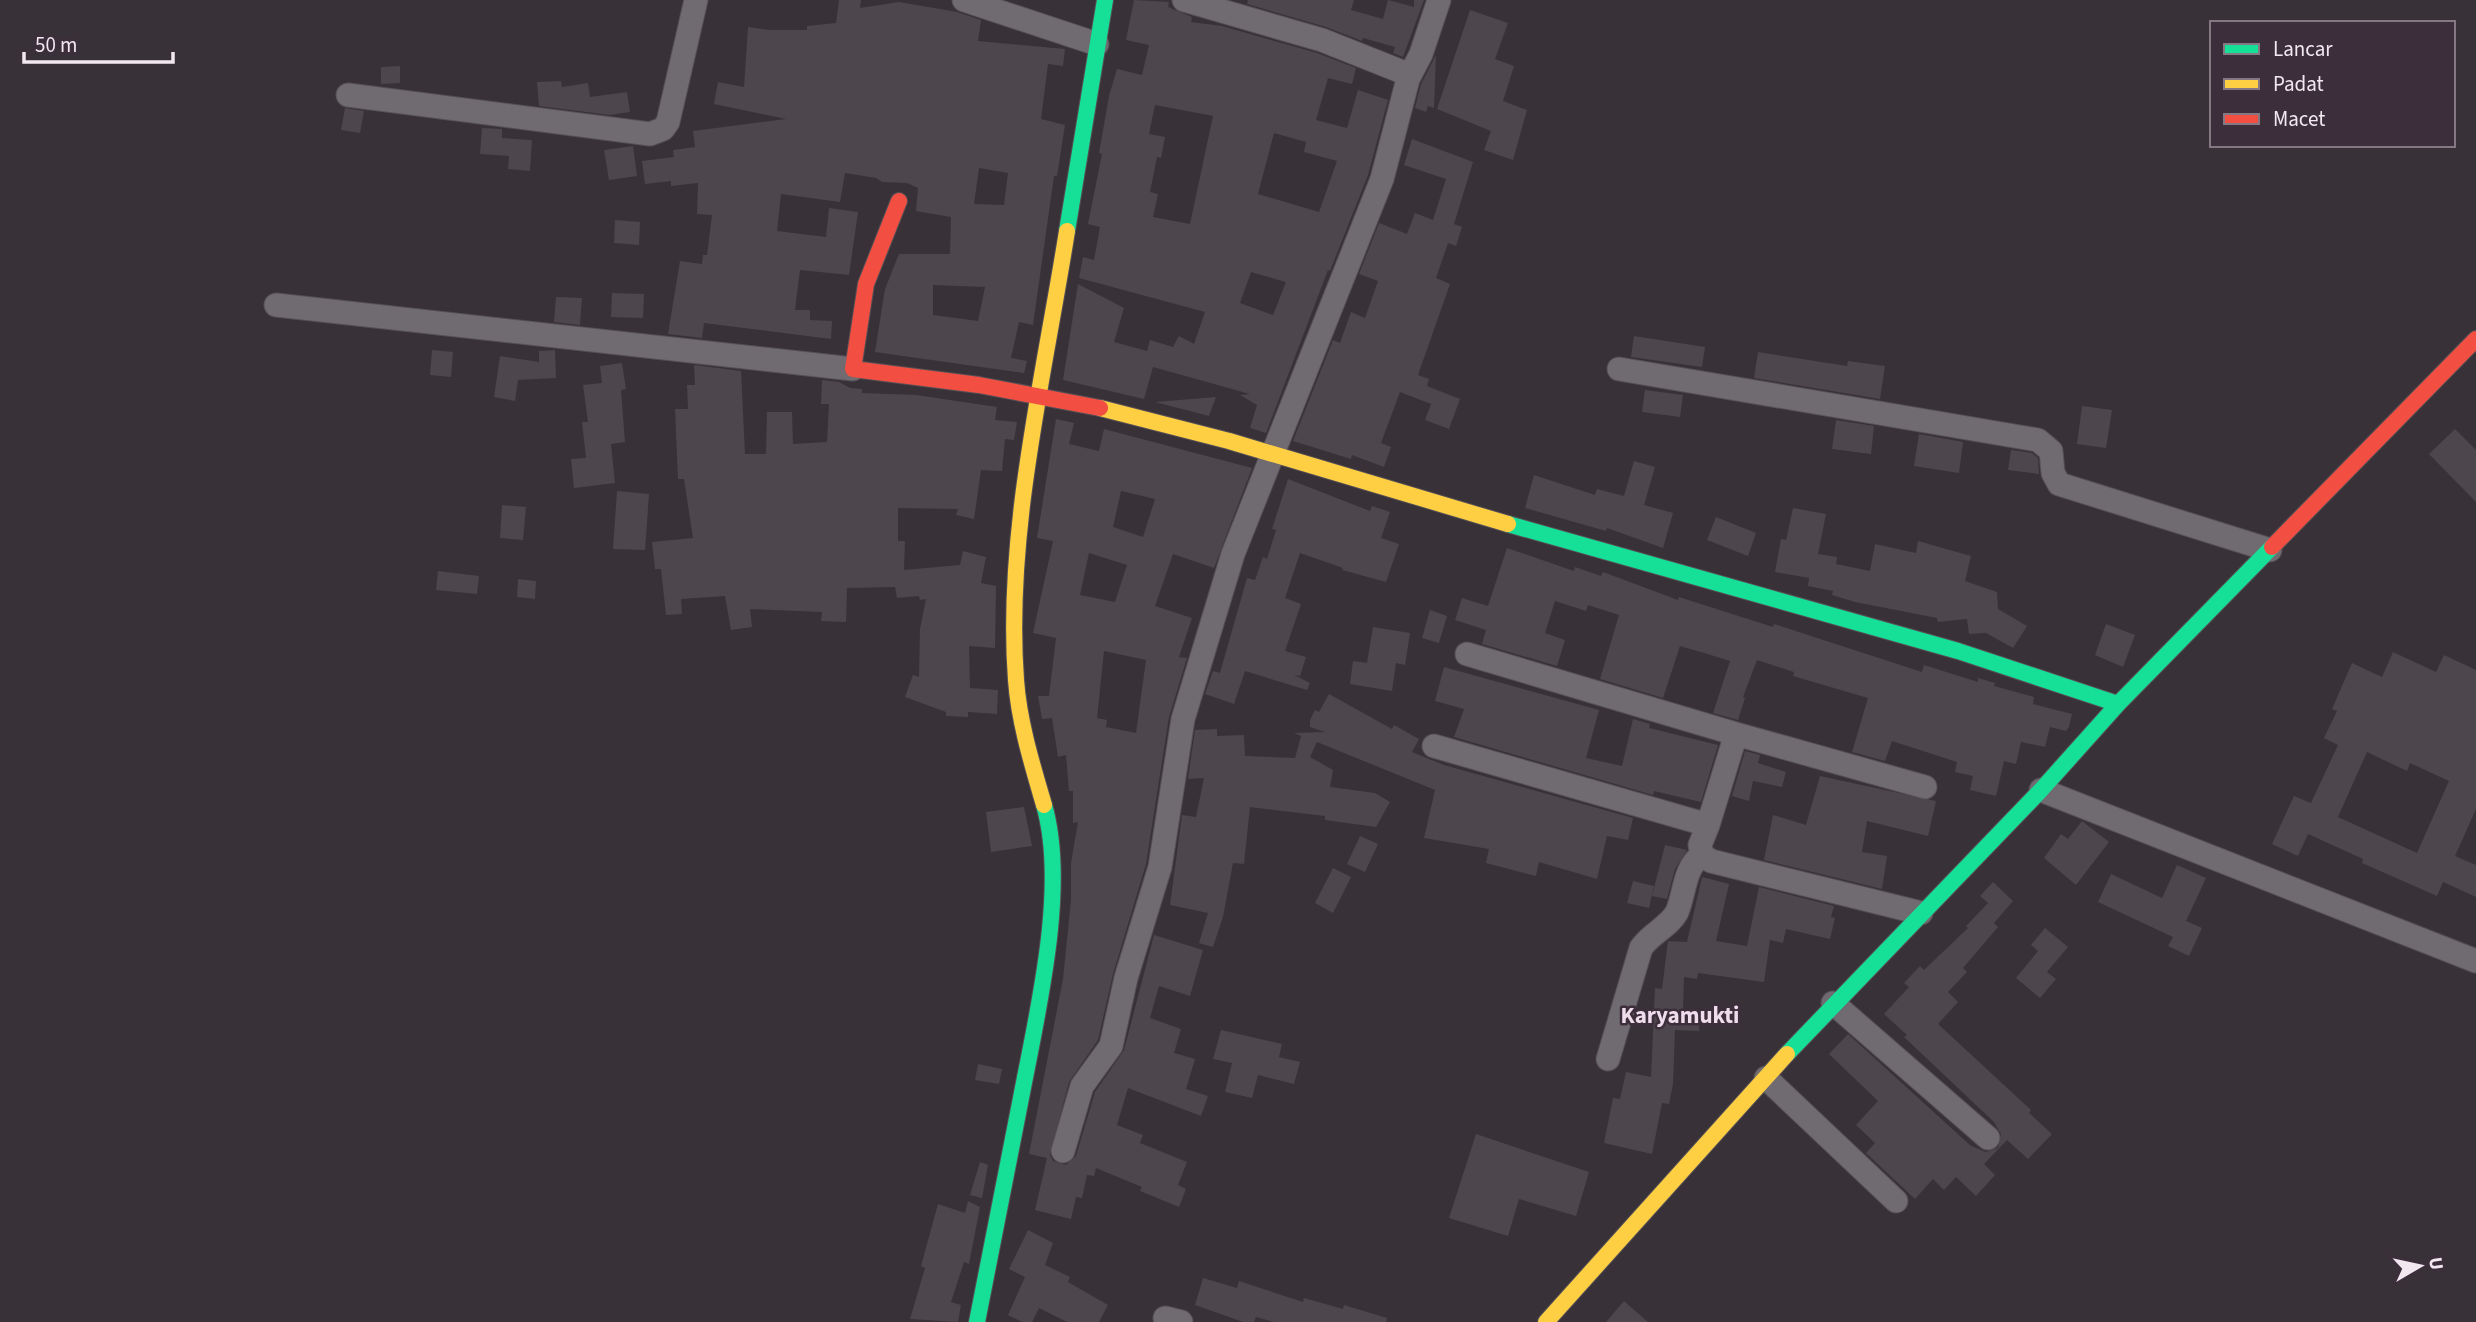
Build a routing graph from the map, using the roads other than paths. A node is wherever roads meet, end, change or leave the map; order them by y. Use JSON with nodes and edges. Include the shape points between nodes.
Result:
{"nodes":[{"id":1,"x":696,"y":0,"type":"edge"},
{"id":2,"x":964,"y":0,"type":"edge"},
{"id":3,"x":1105,"y":0,"type":"edge"},
{"id":4,"x":1184,"y":0,"type":"edge"},
{"id":5,"x":1440,"y":0,"type":"edge"},
{"id":6,"x":1097,"y":44,"type":"junction"},
{"id":7,"x":1410,"y":75,"type":"junction"},
{"id":8,"x":348,"y":95,"type":"dead end"},
{"id":9,"x":899,"y":201,"type":"dead end"},
{"id":10,"x":276,"y":305,"type":"dead end"},
{"id":11,"x":2476,"y":340,"type":"edge"},
{"id":12,"x":853,"y":369,"type":"junction"},
{"id":13,"x":1619,"y":369,"type":"dead end"},
{"id":14,"x":1039,"y":395,"type":"junction"},
{"id":15,"x":1272,"y":453,"type":"junction"},
{"id":16,"x":2270,"y":550,"type":"junction"},
{"id":17,"x":1467,"y":654,"type":"dead end"},
{"id":18,"x":2118,"y":704,"type":"junction"},
{"id":19,"x":1736,"y":734,"type":"junction"},
{"id":20,"x":1434,"y":746,"type":"dead end"},
{"id":21,"x":1925,"y":787,"type":"dead end"},
{"id":22,"x":2041,"y":790,"type":"junction"},
{"id":23,"x":1708,"y":825,"type":"junction"},
{"id":24,"x":1702,"y":855,"type":"junction"},
{"id":25,"x":1921,"y":913,"type":"junction"},
{"id":26,"x":2476,"y":961,"type":"edge"},
{"id":27,"x":1833,"y":1003,"type":"junction"},
{"id":28,"x":1608,"y":1059,"type":"dead end"},
{"id":29,"x":1766,"y":1078,"type":"junction"},
{"id":30,"x":1988,"y":1138,"type":"dead end"},
{"id":31,"x":1063,"y":1152,"type":"dead end"},
{"id":32,"x":1896,"y":1200,"type":"dead end"},
{"id":33,"x":1549,"y":1321,"type":"edge"},
{"id":34,"x":977,"y":1322,"type":"edge"}],
"edges":[{"from":1,"to":8,"type":"street","via":[[668,122],[650,134]]},
{"from":2,"to":6,"type":"street"},
{"from":3,"to":6,"type":"street"},
{"from":4,"to":7,"type":"street","via":[[1322,40]]},
{"from":5,"to":7,"type":"street"},
{"from":6,"to":14,"type":"street"},
{"from":7,"to":15,"type":"street","via":[[1382,178]]},
{"from":9,"to":12,"type":"street","via":[[866,284]]},
{"from":10,"to":12,"type":"street"},
{"from":11,"to":16,"type":"street"},
{"from":12,"to":14,"type":"street"},
{"from":13,"to":16,"type":"street","via":[[2038,440],[2051,451],[2059,484]]},
{"from":14,"to":15,"type":"street"},
{"from":14,"to":34,"type":"street","via":[[1018,534],[1013,617],[1016,682],[1026,740],[1052,829],[1052,898],[1038,1010]]},
{"from":15,"to":18,"type":"street","via":[[1958,652]]},
{"from":15,"to":31,"type":"street","via":[[1197,667],[1183,719],[1160,867],[1111,1046],[1082,1086]]},
{"from":16,"to":18,"type":"street"},
{"from":17,"to":19,"type":"street"},
{"from":18,"to":22,"type":"street"},
{"from":19,"to":21,"type":"street"},
{"from":19,"to":23,"type":"street"},
{"from":20,"to":23,"type":"street"},
{"from":22,"to":25,"type":"street"},
{"from":22,"to":26,"type":"street"},
{"from":23,"to":24,"type":"street","via":[[1700,845]]},
{"from":24,"to":25,"type":"street"},
{"from":24,"to":28,"type":"street","via":[[1689,870],[1671,920],[1641,948]]},
{"from":25,"to":27,"type":"street"},
{"from":27,"to":29,"type":"street"},
{"from":27,"to":30,"type":"street"},
{"from":29,"to":32,"type":"street"},
{"from":29,"to":33,"type":"street"}]}
